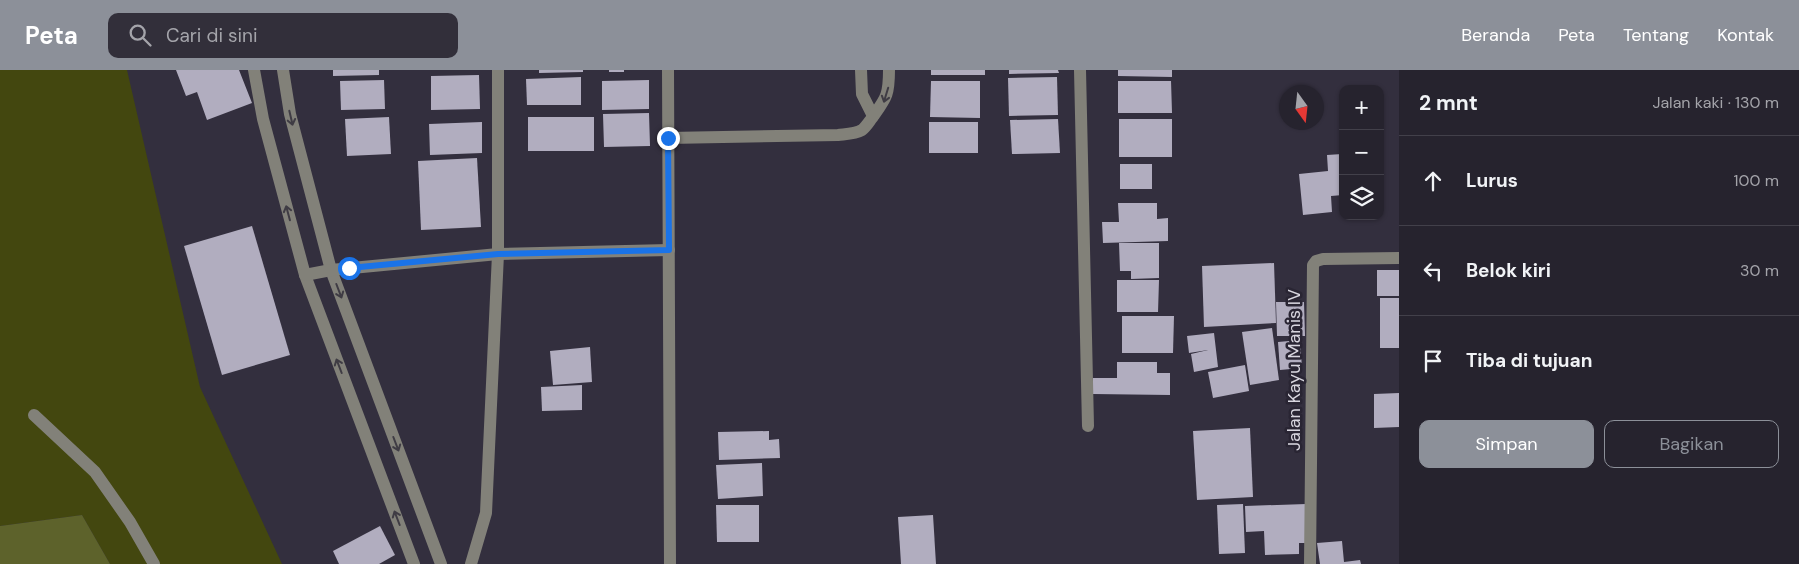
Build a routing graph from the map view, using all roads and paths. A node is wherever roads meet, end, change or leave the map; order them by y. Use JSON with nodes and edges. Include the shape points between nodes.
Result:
{"nodes":[{"id":1,"x":254,"y":70,"type":"edge"},
{"id":2,"x":283,"y":70,"type":"edge"},
{"id":3,"x":498,"y":70,"type":"edge"},
{"id":4,"x":668,"y":70,"type":"edge"},
{"id":5,"x":861,"y":70,"type":"edge"},
{"id":6,"x":889,"y":70,"type":"edge"},
{"id":7,"x":1080,"y":70,"type":"edge"},
{"id":8,"x":873,"y":116,"type":"junction"},
{"id":9,"x":668,"y":138,"type":"junction"},
{"id":10,"x":669,"y":250,"type":"junction"},
{"id":11,"x":498,"y":254,"type":"junction"},
{"id":12,"x":1399,"y":258,"type":"edge"},
{"id":13,"x":331,"y":270,"type":"junction"},
{"id":14,"x":305,"y":275,"type":"junction"},
{"id":15,"x":34,"y":415,"type":"dead end"},
{"id":16,"x":1088,"y":426,"type":"dead end"},
{"id":17,"x":154,"y":564,"type":"edge"},
{"id":18,"x":414,"y":564,"type":"edge"},
{"id":19,"x":441,"y":564,"type":"edge"},
{"id":20,"x":471,"y":564,"type":"edge"},
{"id":21,"x":670,"y":564,"type":"edge"},
{"id":22,"x":1310,"y":564,"type":"edge"}],
"edges":[{"from":14,"to":1,"type":"street","one_way":true,"via":[[263,119]]},
{"from":2,"to":13,"type":"street","one_way":true,"via":[[290,114]]},
{"from":3,"to":11,"type":"street"},
{"from":4,"to":9,"type":"street"},
{"from":5,"to":8,"type":"street","via":[[862,94]]},
{"from":6,"to":8,"type":"street","one_way":true,"via":[[888,92]]},
{"from":7,"to":16,"type":"street"},
{"from":8,"to":9,"type":"street","via":[[862,130],[838,135]]},
{"from":9,"to":10,"type":"street"},
{"from":10,"to":11,"type":"street"},
{"from":10,"to":21,"type":"street"},
{"from":11,"to":13,"type":"street"},
{"from":11,"to":20,"type":"street","via":[[486,513]]},
{"from":12,"to":22,"type":"street","name":"Jalan Kayu Manis IV","via":[[1322,259],[1313,265]]},
{"from":13,"to":14,"type":"street"},
{"from":13,"to":19,"type":"street","one_way":true},
{"from":18,"to":14,"type":"street","one_way":true},
{"from":15,"to":17,"type":"street","via":[[95,472]]}]}
